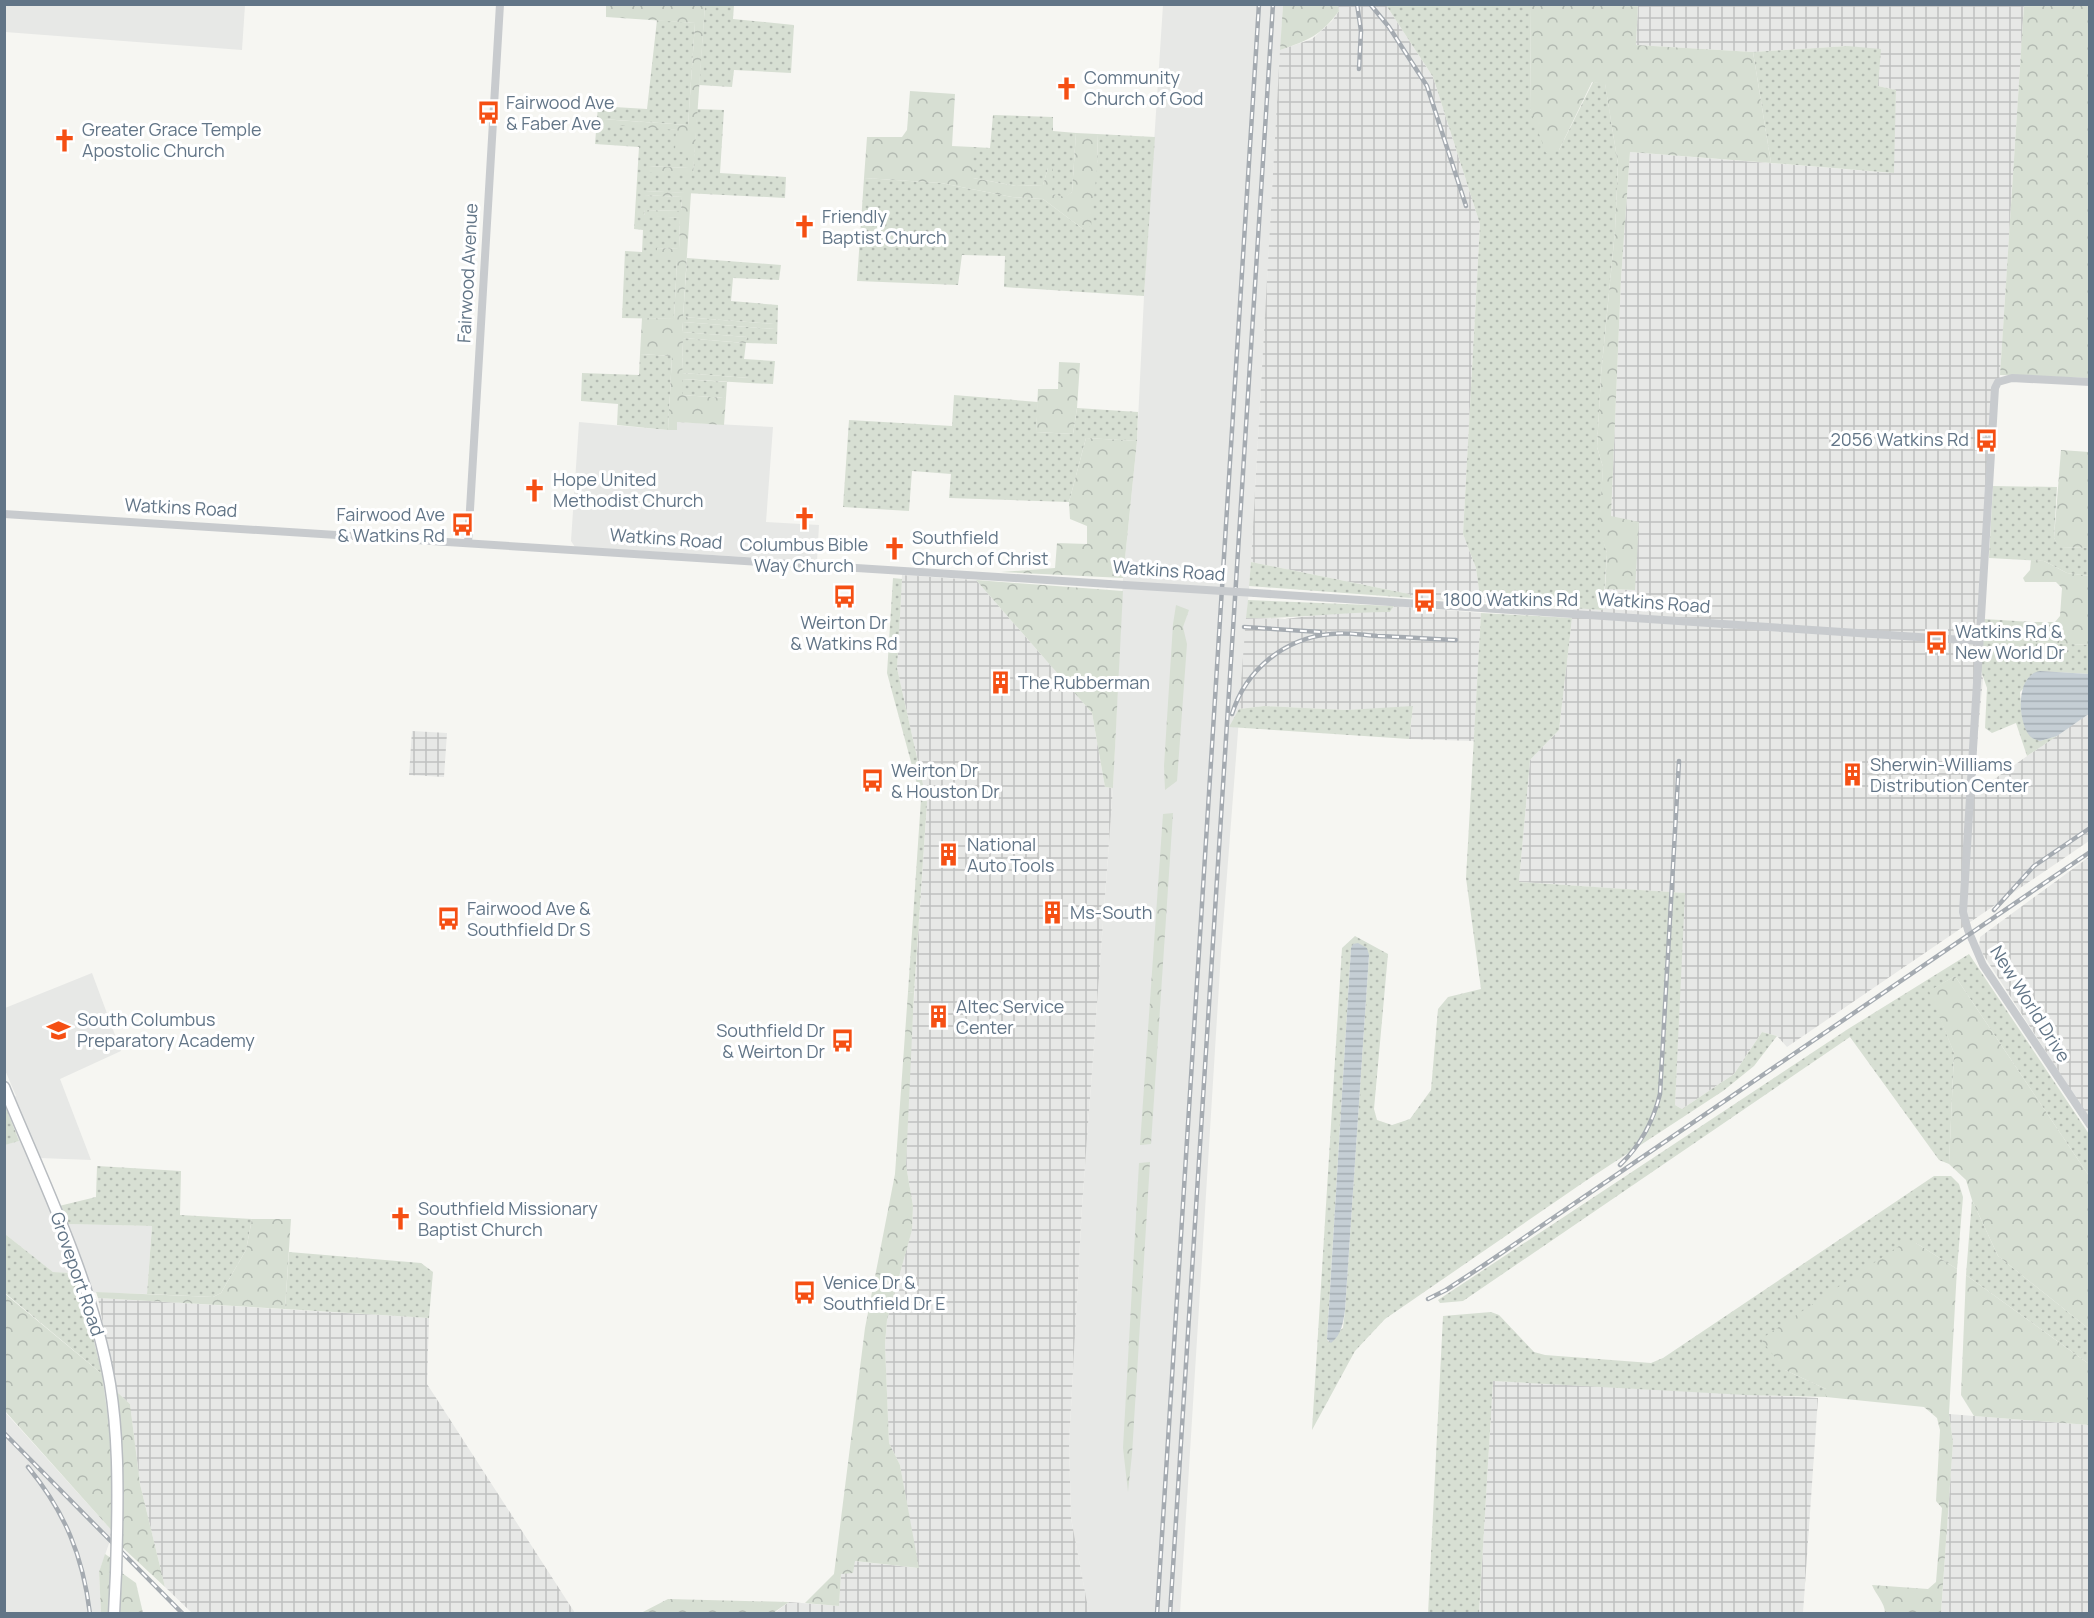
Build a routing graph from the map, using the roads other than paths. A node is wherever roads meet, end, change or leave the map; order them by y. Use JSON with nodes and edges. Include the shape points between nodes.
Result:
{"nodes":[{"id":1,"x":500,"y":4,"type":"edge"},
{"id":2,"x":2090,"y":382,"type":"edge"},
{"id":3,"x":4,"y":514,"type":"edge"},
{"id":4,"x":468,"y":543,"type":"junction"},
{"id":5,"x":1979,"y":641,"type":"junction"},
{"id":6,"x":4,"y":1087,"type":"edge"},
{"id":7,"x":2090,"y":1125,"type":"edge"},
{"id":8,"x":114,"y":1614,"type":"edge"}],
"edges":[{"from":1,"to":4,"type":"street","name":"Fairwood Avenue"},
{"from":2,"to":5,"type":"street","via":[[2012,378],[1998,382],[1995,388]]},
{"from":3,"to":4,"type":"street","name":"Watkins Road"},
{"from":4,"to":5,"type":"street","name":"Watkins Road","bridge":true},
{"from":5,"to":7,"type":"street","name":"New World Drive","via":[[1964,912],[1968,930],[1983,965]]},
{"from":6,"to":8,"type":"main road","name":"Groveport Road","bridge":true,"via":[[79,1269],[110,1382],[117,1440]]}]}
